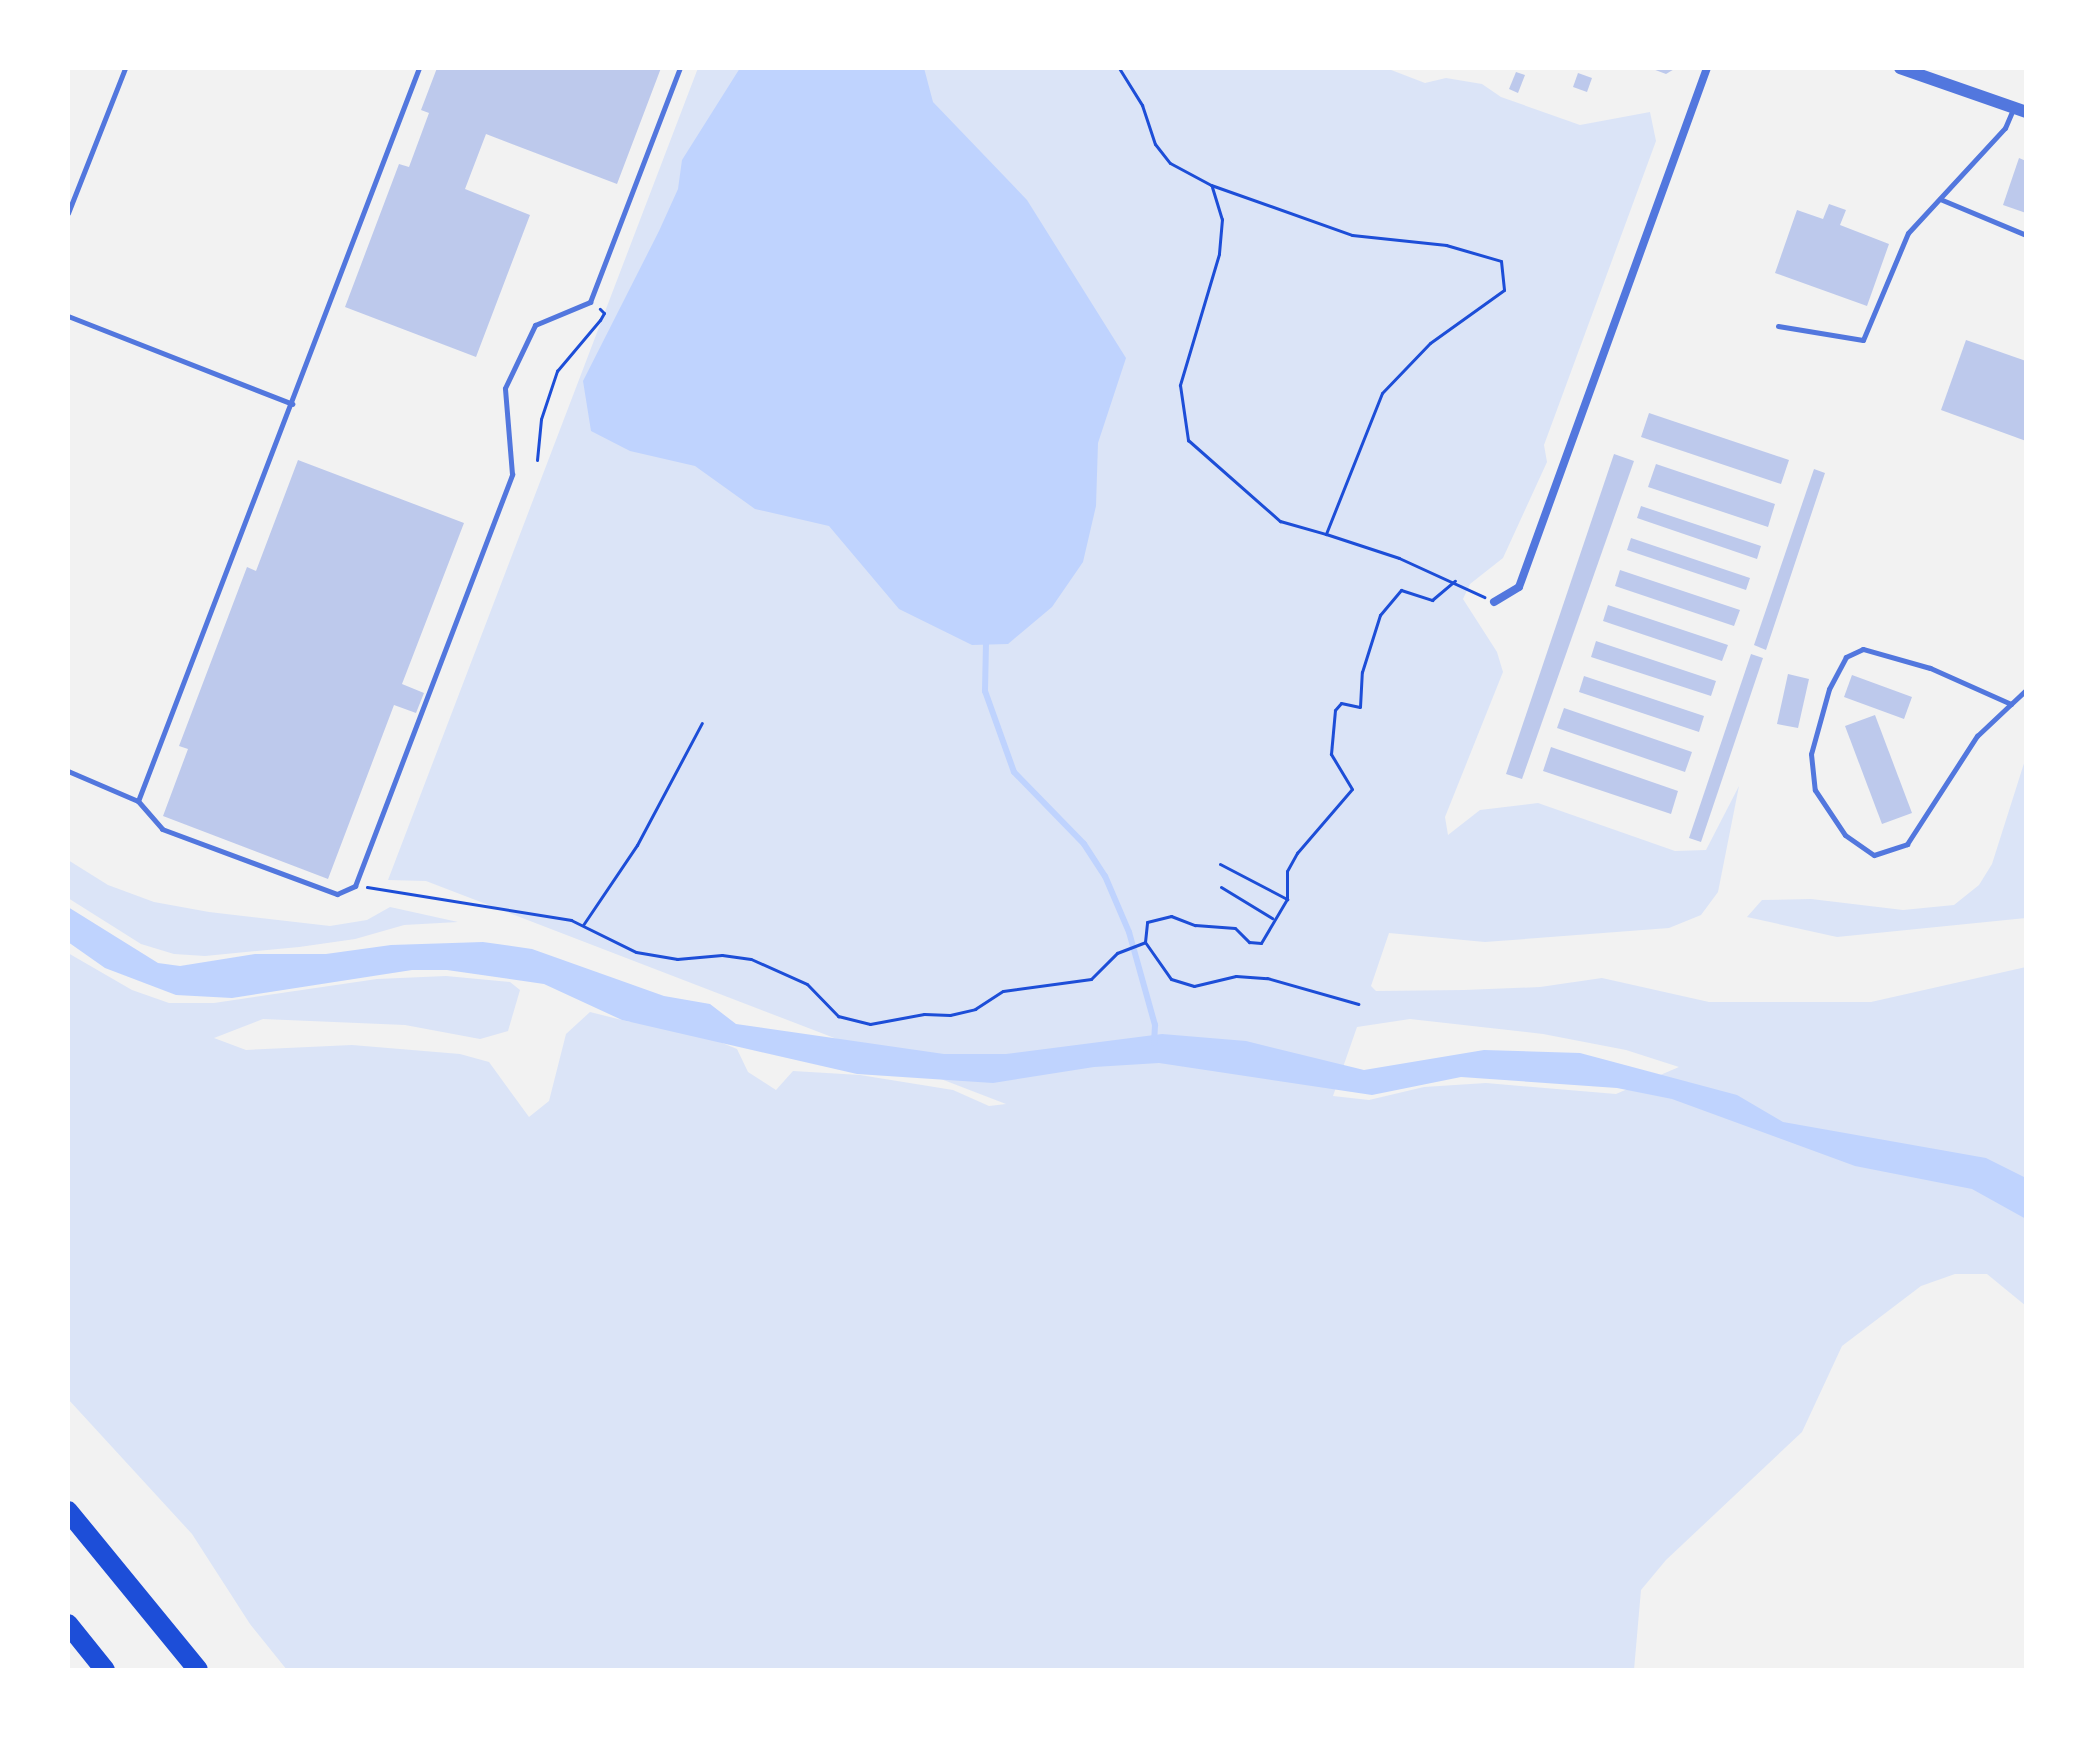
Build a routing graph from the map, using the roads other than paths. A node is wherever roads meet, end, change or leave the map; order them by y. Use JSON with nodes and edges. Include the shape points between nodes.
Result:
{"nodes":[{"id":1,"x":125,"y":68,"type":"edge"},
{"id":2,"x":419,"y":68,"type":"edge"},
{"id":3,"x":680,"y":68,"type":"edge"},
{"id":4,"x":1707,"y":68,"type":"edge"},
{"id":5,"x":1900,"y":68,"type":"edge"},
{"id":6,"x":2020,"y":110,"type":"edge"},
{"id":7,"x":1940,"y":199,"type":"junction"},
{"id":8,"x":68,"y":213,"type":"edge"},
{"id":9,"x":2026,"y":235,"type":"edge"},
{"id":10,"x":68,"y":316,"type":"edge"},
{"id":11,"x":1778,"y":326,"type":"dead end"},
{"id":12,"x":292,"y":404,"type":"junction"},
{"id":13,"x":1494,"y":602,"type":"road end"},
{"id":14,"x":2026,"y":690,"type":"edge"},
{"id":15,"x":2011,"y":704,"type":"junction"},
{"id":16,"x":68,"y":771,"type":"edge"},
{"id":17,"x":138,"y":801,"type":"junction"},
{"id":18,"x":68,"y":1511,"type":"edge"},
{"id":19,"x":68,"y":1624,"type":"edge"},
{"id":20,"x":105,"y":1670,"type":"edge"},
{"id":21,"x":198,"y":1670,"type":"edge"}],
"edges":[{"from":1,"to":8,"type":"lane"},
{"from":2,"to":12,"type":"lane"},
{"from":3,"to":17,"type":"lane","via":[[590,302],[535,325],[505,388],[512,474],[355,886],[337,894],[162,829]]},
{"from":4,"to":13,"type":"street","via":[[1519,587]]},
{"from":5,"to":6,"type":"street"},
{"from":6,"to":7,"type":"lane"},
{"from":7,"to":9,"type":"lane"},
{"from":7,"to":11,"type":"lane","via":[[1908,233],[1863,340]]},
{"from":10,"to":12,"type":"lane"},
{"from":12,"to":17,"type":"lane"},
{"from":14,"to":15,"type":"lane"},
{"from":15,"to":15,"type":"lane","via":[[1977,736],[1907,844],[1874,855],[1845,835],[1815,790],[1811,754],[1818,723],[1846,657],[1863,649],[1930,668]]},
{"from":16,"to":17,"type":"lane"},
{"from":18,"to":21,"type":"highway"},
{"from":19,"to":20,"type":"highway"}]}
